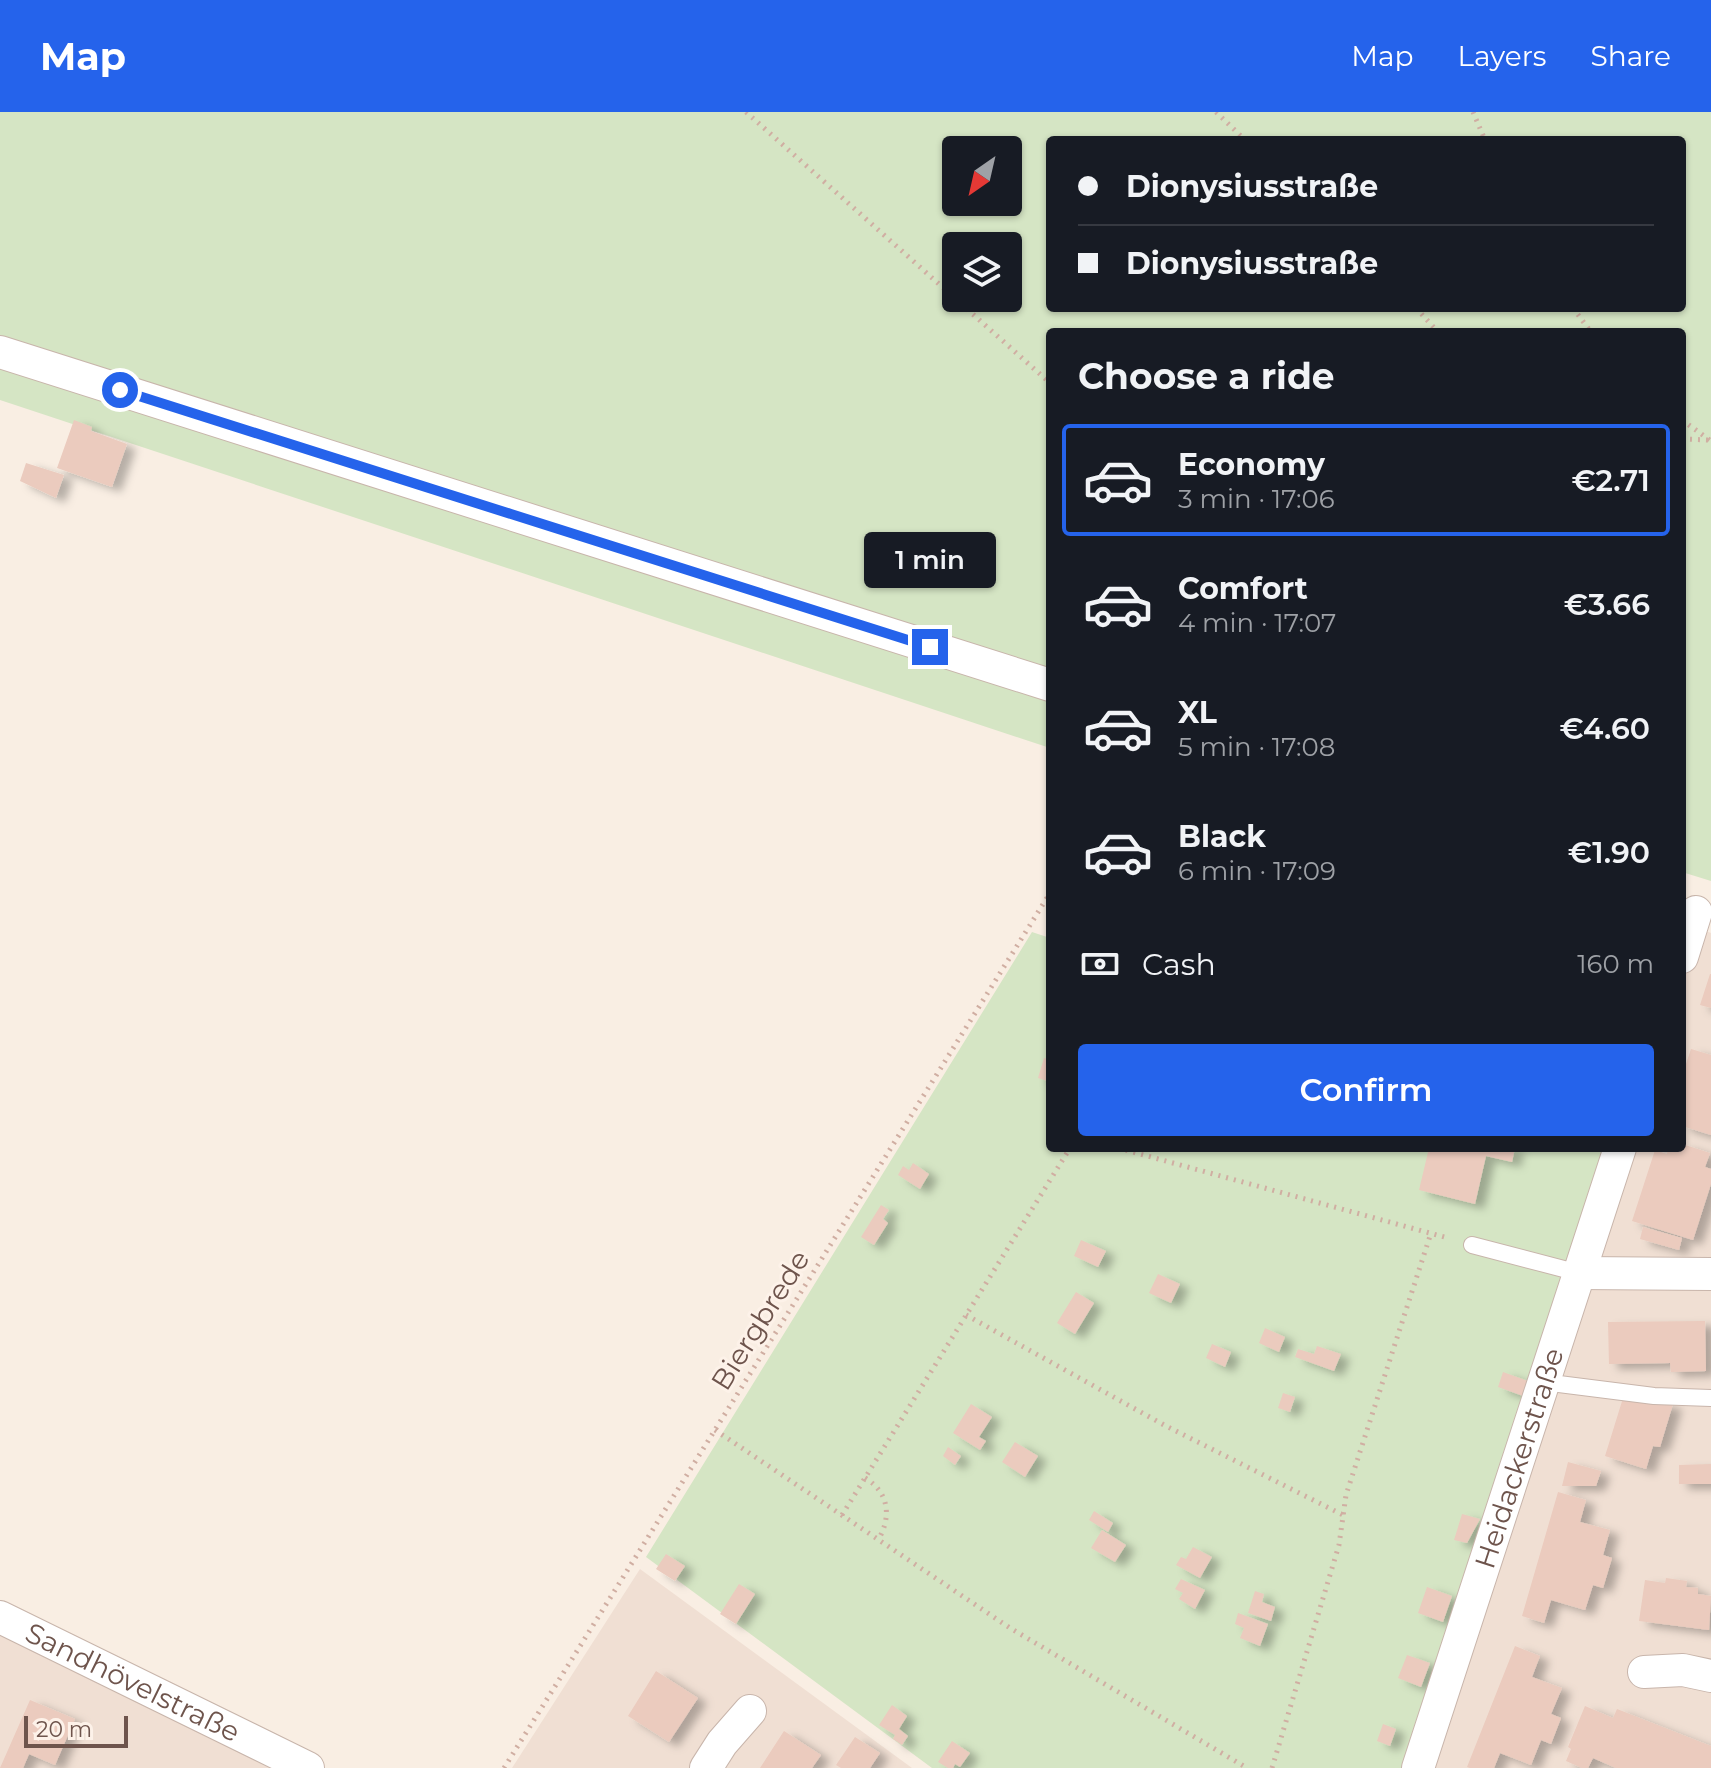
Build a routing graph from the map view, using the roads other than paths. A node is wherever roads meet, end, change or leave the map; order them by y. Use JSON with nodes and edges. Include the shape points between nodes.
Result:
{"nodes":[{"id":1,"x":0,"y":352,"type":"edge"},
{"id":2,"x":1046,"y":684,"type":"edge"},
{"id":3,"x":1696,"y":912,"type":"edge"},
{"id":4,"x":1686,"y":944,"type":"edge"},
{"id":5,"x":1619,"y":1152,"type":"edge"},
{"id":6,"x":1472,"y":1245,"type":"road end"},
{"id":7,"x":1579,"y":1273,"type":"junction"},
{"id":8,"x":1711,"y":1274,"type":"edge"},
{"id":9,"x":1543,"y":1382,"type":"junction"},
{"id":10,"x":1711,"y":1398,"type":"edge"},
{"id":11,"x":0,"y":1617,"type":"edge"},
{"id":12,"x":1644,"y":1672,"type":"dead end"},
{"id":13,"x":1711,"y":1676,"type":"edge"},
{"id":14,"x":750,"y":1711,"type":"dead end"},
{"id":15,"x":308,"y":1768,"type":"edge"},
{"id":16,"x":706,"y":1768,"type":"edge"},
{"id":17,"x":1418,"y":1768,"type":"edge"}],
"edges":[{"from":1,"to":2,"type":"street"},
{"from":3,"to":4,"type":"street"},
{"from":5,"to":7,"type":"street","name":"Heidackerstraße"},
{"from":6,"to":7,"type":"lane"},
{"from":7,"to":8,"type":"street"},
{"from":7,"to":9,"type":"street","name":"Heidackerstraße"},
{"from":9,"to":10,"type":"lane"},
{"from":9,"to":17,"type":"street","name":"Heidackerstraße"},
{"from":11,"to":15,"type":"street","name":"Sandhövelstraße"},
{"from":12,"to":13,"type":"street","via":[[1683,1670]]},
{"from":14,"to":16,"type":"street"}]}
